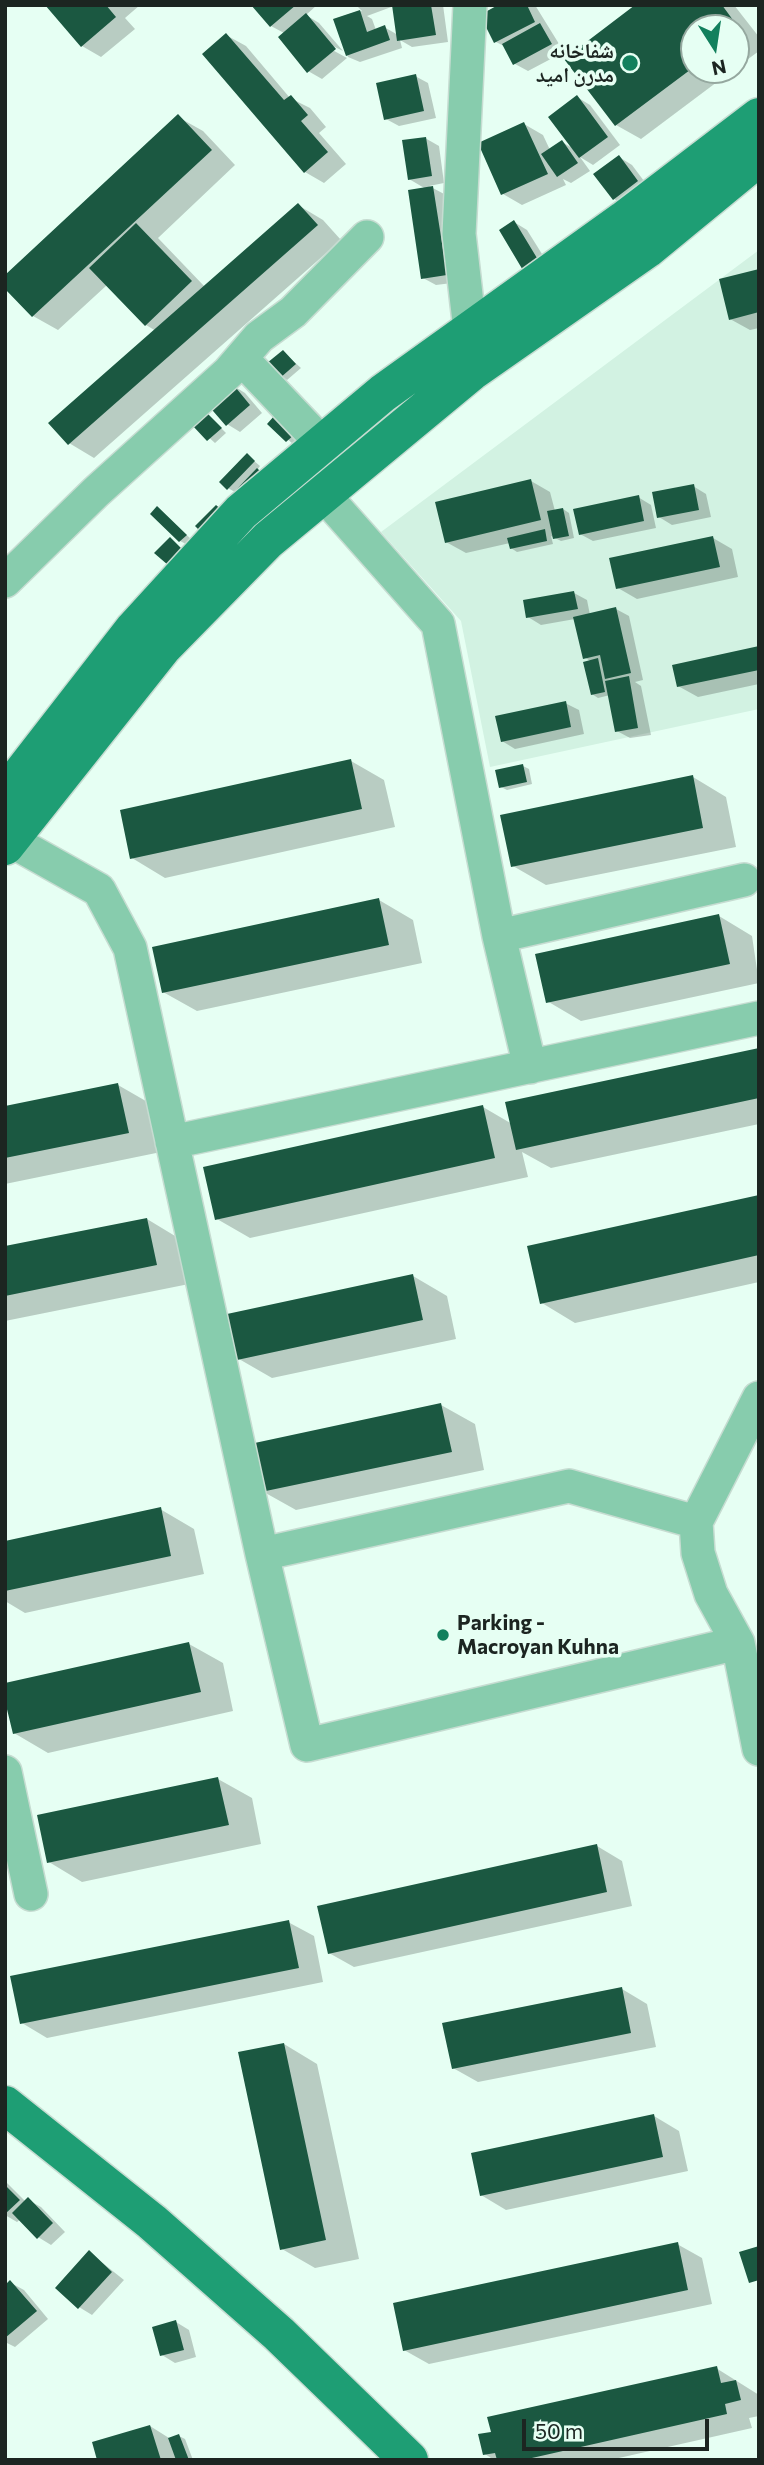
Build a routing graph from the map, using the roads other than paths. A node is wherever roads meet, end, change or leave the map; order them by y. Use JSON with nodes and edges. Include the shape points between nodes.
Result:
{"nodes":[{"id":1,"x":470,"y":5,"type":"edge"},
{"id":2,"x":759,"y":117,"type":"edge"},
{"id":3,"x":759,"y":157,"type":"edge"},
{"id":4,"x":367,"y":237,"type":"dead end"},
{"id":5,"x":470,"y":330,"type":"junction"},
{"id":6,"x":241,"y":358,"type":"junction"},
{"id":7,"x":314,"y":453,"type":"junction"},
{"id":8,"x":324,"y":495,"type":"junction"},
{"id":9,"x":5,"y":581,"type":"edge"},
{"id":10,"x":5,"y":794,"type":"edge"},
{"id":11,"x":8,"y":843,"type":"edge"},
{"id":12,"x":744,"y":880,"type":"dead end"},
{"id":13,"x":499,"y":936,"type":"junction"},
{"id":14,"x":759,"y":1018,"type":"edge"},
{"id":15,"x":530,"y":1066,"type":"junction"},
{"id":16,"x":172,"y":1142,"type":"junction"},
{"id":17,"x":759,"y":1398,"type":"edge"},
{"id":18,"x":696,"y":1522,"type":"junction"},
{"id":19,"x":262,"y":1554,"type":"junction"},
{"id":20,"x":738,"y":1643,"type":"junction"},
{"id":21,"x":759,"y":1749,"type":"edge"},
{"id":22,"x":5,"y":1772,"type":"edge"},
{"id":23,"x":31,"y":1894,"type":"dead end"},
{"id":24,"x":5,"y":2105,"type":"edge"},
{"id":25,"x":5,"y":2129,"type":"edge"},
{"id":26,"x":385,"y":2460,"type":"edge"},
{"id":27,"x":409,"y":2460,"type":"edge"}],
"edges":[{"from":1,"to":5,"type":"street","via":[[459,234]]},
{"from":2,"to":5,"type":"main road"},
{"from":3,"to":8,"type":"main road","via":[[647,249],[471,372]]},
{"from":4,"to":6,"type":"street"},
{"from":5,"to":7,"type":"main road","via":[[383,393]]},
{"from":6,"to":7,"type":"street","via":[[315,436]]},
{"from":6,"to":9,"type":"street"},
{"from":7,"to":10,"type":"main road","via":[[241,512],[134,629]]},
{"from":8,"to":11,"type":"main road","via":[[268,540],[163,648]]},
{"from":8,"to":13,"type":"street","via":[[438,624]]},
{"from":11,"to":16,"type":"street","via":[[99,890],[130,948]]},
{"from":12,"to":13,"type":"street"},
{"from":13,"to":15,"type":"street"},
{"from":14,"to":15,"type":"street"},
{"from":15,"to":16,"type":"street"},
{"from":16,"to":19,"type":"street"},
{"from":17,"to":18,"type":"street"},
{"from":18,"to":19,"type":"street","via":[[569,1486]]},
{"from":18,"to":20,"type":"street","via":[[698,1553],[711,1594]]},
{"from":19,"to":20,"type":"street","via":[[307,1745]]},
{"from":20,"to":21,"type":"street"},
{"from":22,"to":23,"type":"street"},
{"from":24,"to":27,"type":"main road","via":[[152,2222],[279,2334]]},
{"from":25,"to":26,"type":"main road","via":[[146,2242]]}]}
